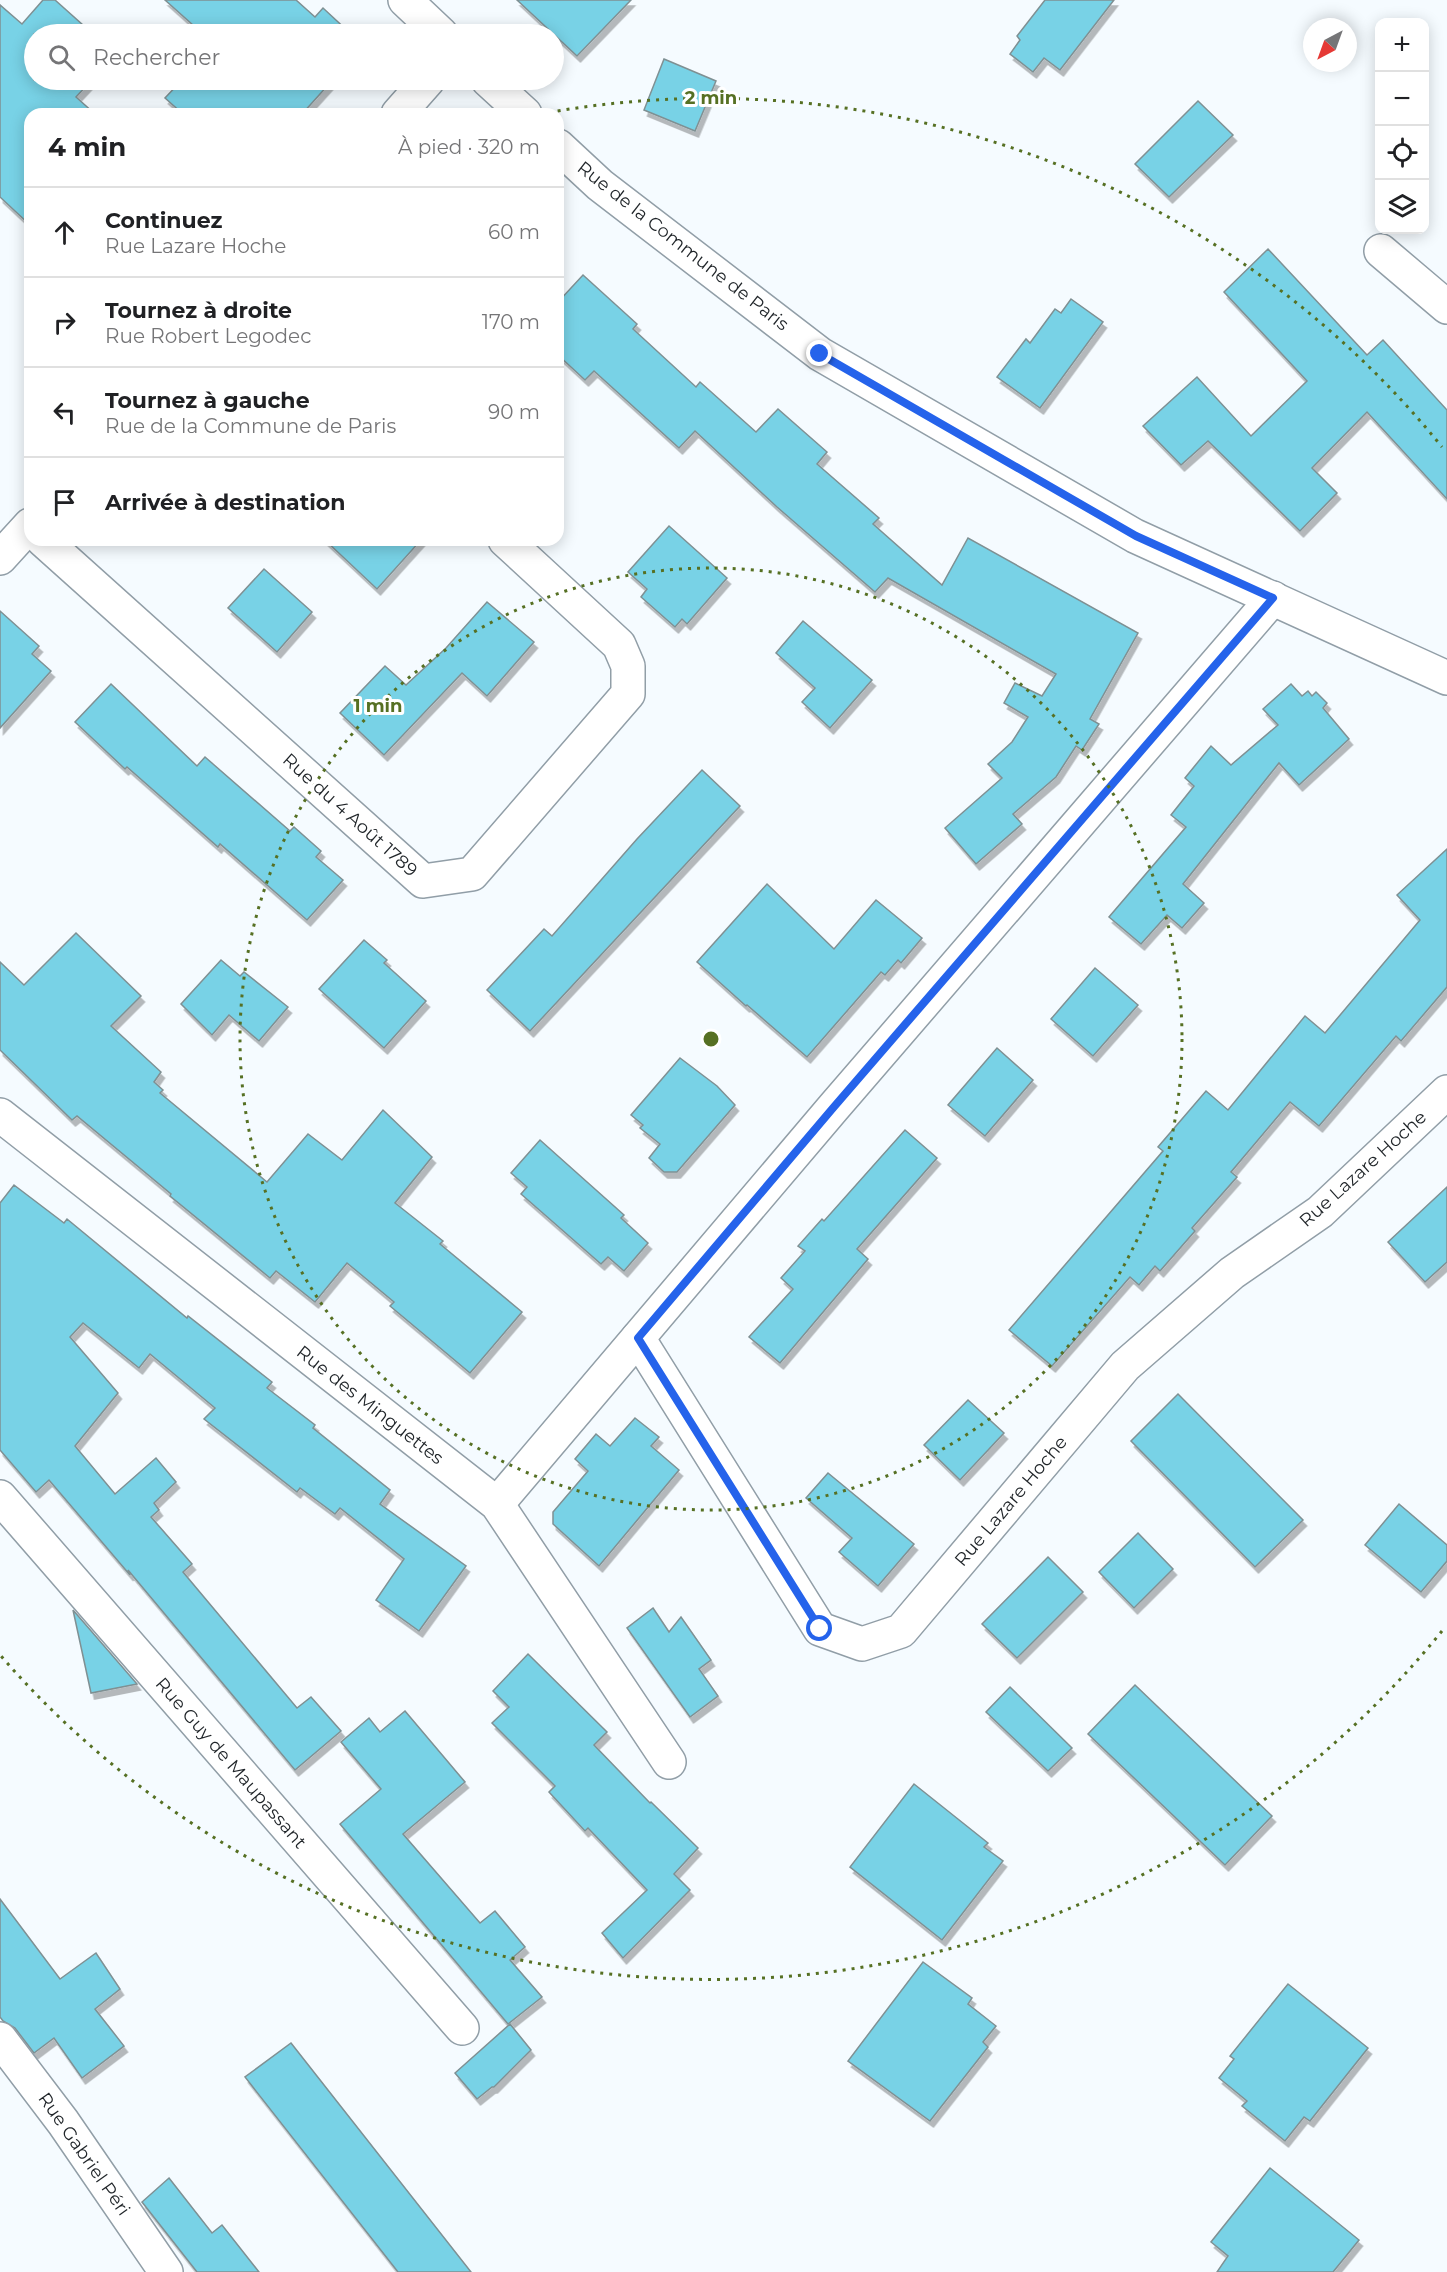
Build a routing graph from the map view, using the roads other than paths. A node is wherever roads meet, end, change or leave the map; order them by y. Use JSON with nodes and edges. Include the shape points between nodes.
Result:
{"nodes":[{"id":1,"x":405,"y":0,"type":"edge"},
{"id":2,"x":430,"y":24,"type":"edge"},
{"id":3,"x":419,"y":90,"type":"edge"},
{"id":4,"x":499,"y":90,"type":"edge"},
{"id":5,"x":403,"y":108,"type":"edge"},
{"id":6,"x":518,"y":108,"type":"edge"},
{"id":7,"x":564,"y":152,"type":"edge"},
{"id":8,"x":1381,"y":251,"type":"dead end"},
{"id":9,"x":1447,"y":307,"type":"edge"},
{"id":10,"x":24,"y":538,"type":"edge"},
{"id":11,"x":51,"y":546,"type":"edge"},
{"id":12,"x":512,"y":546,"type":"edge"},
{"id":13,"x":0,"y":558,"type":"edge"},
{"id":14,"x":1273,"y":598,"type":"junction"},
{"id":15,"x":1447,"y":678,"type":"edge"},
{"id":16,"x":1447,"y":1092,"type":"edge"},
{"id":17,"x":0,"y":1115,"type":"edge"},
{"id":18,"x":638,"y":1338,"type":"junction"},
{"id":19,"x":0,"y":1497,"type":"edge"},
{"id":20,"x":497,"y":1504,"type":"junction"},
{"id":21,"x":669,"y":1762,"type":"dead end"},
{"id":22,"x":462,"y":2028,"type":"dead end"},
{"id":23,"x":0,"y":2039,"type":"edge"},
{"id":24,"x":166,"y":2272,"type":"edge"}],
"edges":[{"from":1,"to":2,"type":"street"},
{"from":3,"to":5,"type":"street"},
{"from":4,"to":6,"type":"street"},
{"from":7,"to":14,"type":"street","name":"Rue de la Commune de Paris","via":[[600,185],[820,354],[1136,536]]},
{"from":8,"to":9,"type":"street"},
{"from":10,"to":13,"type":"street"},
{"from":11,"to":12,"type":"street","name":"Rue du 4 Août 1789","via":[[423,881],[472,874],[628,694],[628,666],[619,645]]},
{"from":14,"to":15,"type":"street","name":"Rue de la Commune de Paris"},
{"from":14,"to":18,"type":"street"},
{"from":16,"to":18,"type":"street","name":"Rue Lazare Hoche","via":[[1320,1212],[1232,1273],[1125,1366],[901,1631],[862,1644],[820,1629]]},
{"from":17,"to":20,"type":"street","name":"Rue des Minguettes"},
{"from":18,"to":20,"type":"street"},
{"from":19,"to":22,"type":"street","name":"Rue Guy de Maupassant"},
{"from":20,"to":21,"type":"street","name":"Rue des Minguettes"},
{"from":23,"to":24,"type":"street","name":"Rue Gabriel Péri","via":[[63,2122]]}]}
